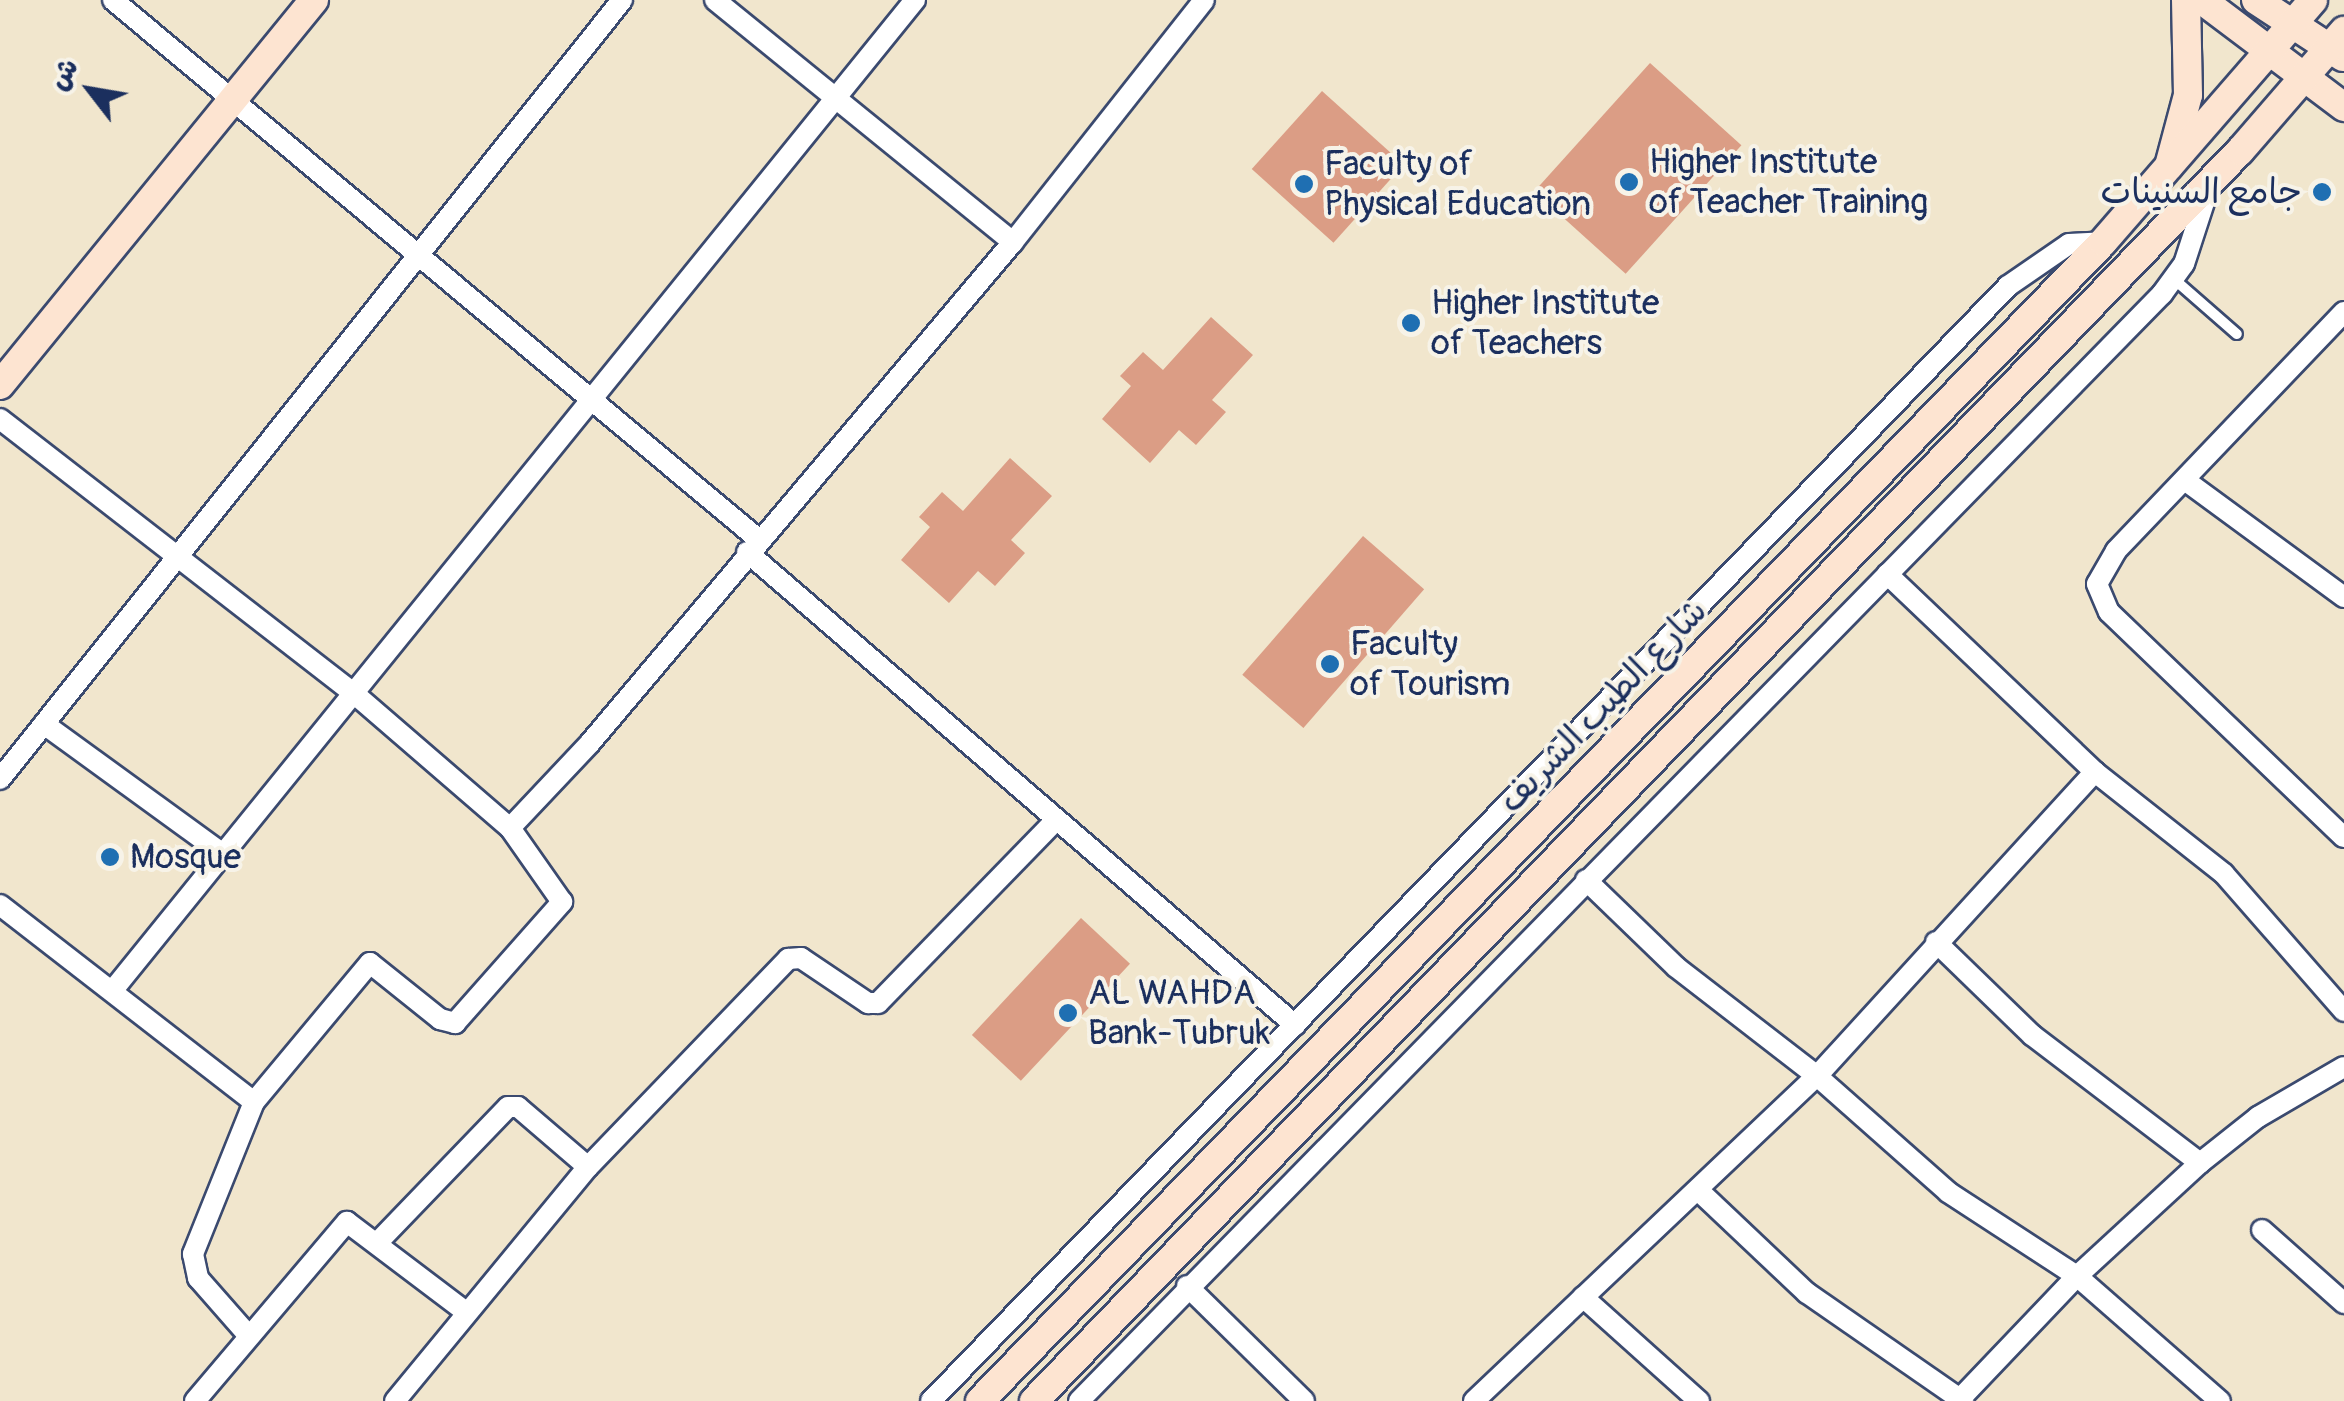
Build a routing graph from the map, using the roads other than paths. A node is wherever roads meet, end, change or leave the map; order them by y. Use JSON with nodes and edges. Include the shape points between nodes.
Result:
{"nodes":[{"id":1,"x":112,"y":0,"type":"edge"},
{"id":2,"x":314,"y":0,"type":"edge"},
{"id":3,"x":622,"y":0,"type":"edge"},
{"id":4,"x":715,"y":0,"type":"edge"},
{"id":5,"x":916,"y":0,"type":"edge"},
{"id":6,"x":1204,"y":0,"type":"edge"},
{"id":7,"x":2186,"y":0,"type":"edge"},
{"id":8,"x":2202,"y":0,"type":"edge"},
{"id":9,"x":2256,"y":0,"type":"edge"},
{"id":10,"x":2312,"y":0,"type":"edge"},
{"id":11,"x":2294,"y":24,"type":"junction"},
{"id":12,"x":2339,"y":46,"type":"edge"},
{"id":13,"x":2270,"y":55,"type":"junction"},
{"id":14,"x":2304,"y":80,"type":"junction"},
{"id":15,"x":836,"y":94,"type":"junction"},
{"id":16,"x":232,"y":100,"type":"junction"},
{"id":17,"x":2344,"y":107,"type":"edge"},
{"id":18,"x":2167,"y":173,"type":"junction"},
{"id":19,"x":2212,"y":180,"type":"junction"},
{"id":20,"x":1013,"y":242,"type":"junction"},
{"id":21,"x":2103,"y":242,"type":"junction"},
{"id":22,"x":420,"y":257,"type":"junction"},
{"id":23,"x":2175,"y":280,"type":"junction"},
{"id":24,"x":2344,"y":312,"type":"edge"},
{"id":25,"x":2236,"y":334,"type":"dead end"},
{"id":26,"x":0,"y":385,"type":"edge"},
{"id":27,"x":591,"y":402,"type":"junction"},
{"id":28,"x":0,"y":419,"type":"edge"},
{"id":29,"x":2186,"y":481,"type":"junction"},
{"id":30,"x":752,"y":545,"type":"junction"},
{"id":31,"x":176,"y":555,"type":"junction"},
{"id":32,"x":1887,"y":574,"type":"junction"},
{"id":33,"x":2344,"y":597,"type":"edge"},
{"id":34,"x":357,"y":696,"type":"junction"},
{"id":35,"x":44,"y":724,"type":"junction"},
{"id":36,"x":2095,"y":772,"type":"junction"},
{"id":37,"x":0,"y":779,"type":"edge"},
{"id":38,"x":1055,"y":822,"type":"junction"},
{"id":39,"x":510,"y":828,"type":"junction"},
{"id":40,"x":2344,"y":837,"type":"edge"},
{"id":41,"x":226,"y":856,"type":"junction"},
{"id":42,"x":1586,"y":880,"type":"junction"},
{"id":43,"x":0,"y":905,"type":"edge"},
{"id":44,"x":1936,"y":942,"type":"junction"},
{"id":45,"x":114,"y":990,"type":"junction"},
{"id":46,"x":2344,"y":1011,"type":"edge"},
{"id":47,"x":1295,"y":1026,"type":"junction"},
{"id":48,"x":2344,"y":1067,"type":"edge"},
{"id":49,"x":1817,"y":1076,"type":"junction"},
{"id":50,"x":254,"y":1102,"type":"junction"},
{"id":51,"x":2200,"y":1163,"type":"junction"},
{"id":52,"x":588,"y":1168,"type":"junction"},
{"id":53,"x":1698,"y":1190,"type":"junction"},
{"id":54,"x":2262,"y":1230,"type":"dead end"},
{"id":55,"x":379,"y":1241,"type":"junction"},
{"id":56,"x":2076,"y":1276,"type":"junction"},
{"id":57,"x":1187,"y":1286,"type":"junction"},
{"id":58,"x":1583,"y":1297,"type":"junction"},
{"id":59,"x":2344,"y":1303,"type":"edge"},
{"id":60,"x":466,"y":1312,"type":"junction"},
{"id":61,"x":248,"y":1336,"type":"junction"},
{"id":62,"x":1960,"y":1400,"type":"edge"},
{"id":63,"x":195,"y":1401,"type":"edge"},
{"id":64,"x":395,"y":1401,"type":"edge"},
{"id":65,"x":932,"y":1401,"type":"edge"},
{"id":66,"x":980,"y":1401,"type":"edge"},
{"id":67,"x":1034,"y":1401,"type":"edge"},
{"id":68,"x":1079,"y":1401,"type":"edge"},
{"id":69,"x":1304,"y":1401,"type":"edge"},
{"id":70,"x":1474,"y":1401,"type":"edge"},
{"id":71,"x":1699,"y":1401,"type":"edge"},
{"id":72,"x":2220,"y":1401,"type":"edge"}],
"edges":[{"from":1,"to":16,"type":"street"},
{"from":2,"to":16,"type":"main road"},
{"from":3,"to":22,"type":"street"},
{"from":4,"to":15,"type":"street"},
{"from":5,"to":15,"type":"street"},
{"from":6,"to":20,"type":"street"},
{"from":7,"to":18,"type":"main road","via":[[2188,96]]},
{"from":8,"to":13,"type":"main road"},
{"from":9,"to":11,"type":"main road"},
{"from":10,"to":11,"type":"main road","name":"شارع الطيب الشريف"},
{"from":11,"to":12,"type":"main road"},
{"from":11,"to":13,"type":"main road","name":"شارع الطيب الشريف"},
{"from":12,"to":14,"type":"main road"},
{"from":13,"to":14,"type":"main road"},
{"from":13,"to":18,"type":"main road","name":"شارع الطيب الشريف"},
{"from":14,"to":17,"type":"main road"},
{"from":14,"to":19,"type":"main road"},
{"from":15,"to":20,"type":"street"},
{"from":15,"to":27,"type":"street"},
{"from":16,"to":22,"type":"street"},
{"from":16,"to":26,"type":"main road"},
{"from":18,"to":21,"type":"main road","name":"شارع الطيب الشريف"},
{"from":19,"to":23,"type":"street"},
{"from":19,"to":67,"type":"main road"},
{"from":20,"to":30,"type":"street"},
{"from":21,"to":47,"type":"street","via":[[2069,244],[2008,286]]},
{"from":21,"to":66,"type":"main road","name":"شارع الطيب الشريف"},
{"from":22,"to":27,"type":"street"},
{"from":22,"to":31,"type":"street"},
{"from":23,"to":25,"type":"lane"},
{"from":23,"to":32,"type":"street"},
{"from":24,"to":29,"type":"street"},
{"from":27,"to":30,"type":"street"},
{"from":27,"to":34,"type":"street"},
{"from":28,"to":31,"type":"street"},
{"from":29,"to":33,"type":"street"},
{"from":29,"to":40,"type":"street","via":[[2102,569],[2102,603]]},
{"from":30,"to":38,"type":"street"},
{"from":30,"to":39,"type":"street"},
{"from":31,"to":34,"type":"street"},
{"from":31,"to":35,"type":"street"},
{"from":32,"to":36,"type":"street"},
{"from":32,"to":42,"type":"street"},
{"from":34,"to":39,"type":"street"},
{"from":34,"to":41,"type":"street"},
{"from":35,"to":37,"type":"street"},
{"from":35,"to":41,"type":"street"},
{"from":36,"to":44,"type":"street"},
{"from":36,"to":46,"type":"street","via":[[2224,874]]},
{"from":38,"to":47,"type":"street"},
{"from":38,"to":52,"type":"street","via":[[878,1003],[868,1003],[802,958],[788,959]]},
{"from":39,"to":50,"type":"street","via":[[562,902],[455,1022],[440,1019],[370,963]]},
{"from":41,"to":45,"type":"street"},
{"from":42,"to":49,"type":"street","via":[[1676,967]]},
{"from":42,"to":57,"type":"street"},
{"from":43,"to":45,"type":"street"},
{"from":44,"to":49,"type":"street"},
{"from":44,"to":51,"type":"street","via":[[2032,1035]]},
{"from":45,"to":50,"type":"street"},
{"from":47,"to":65,"type":"street"},
{"from":48,"to":51,"type":"street","via":[[2258,1117]]},
{"from":49,"to":53,"type":"street"},
{"from":49,"to":56,"type":"street","via":[[1948,1192]]},
{"from":50,"to":61,"type":"street","via":[[193,1254],[198,1278]]},
{"from":51,"to":56,"type":"street"},
{"from":52,"to":55,"type":"street","via":[[508,1106]]},
{"from":52,"to":60,"type":"street"},
{"from":53,"to":58,"type":"street"},
{"from":53,"to":62,"type":"street","via":[[1807,1293]]},
{"from":54,"to":59,"type":"street"},
{"from":55,"to":60,"type":"street"},
{"from":55,"to":61,"type":"street","via":[[356,1224],[343,1224]]},
{"from":56,"to":62,"type":"street"},
{"from":56,"to":72,"type":"street"},
{"from":57,"to":68,"type":"street"},
{"from":57,"to":69,"type":"street"},
{"from":58,"to":70,"type":"street"},
{"from":58,"to":71,"type":"street"},
{"from":60,"to":64,"type":"street"},
{"from":61,"to":63,"type":"street"}]}
